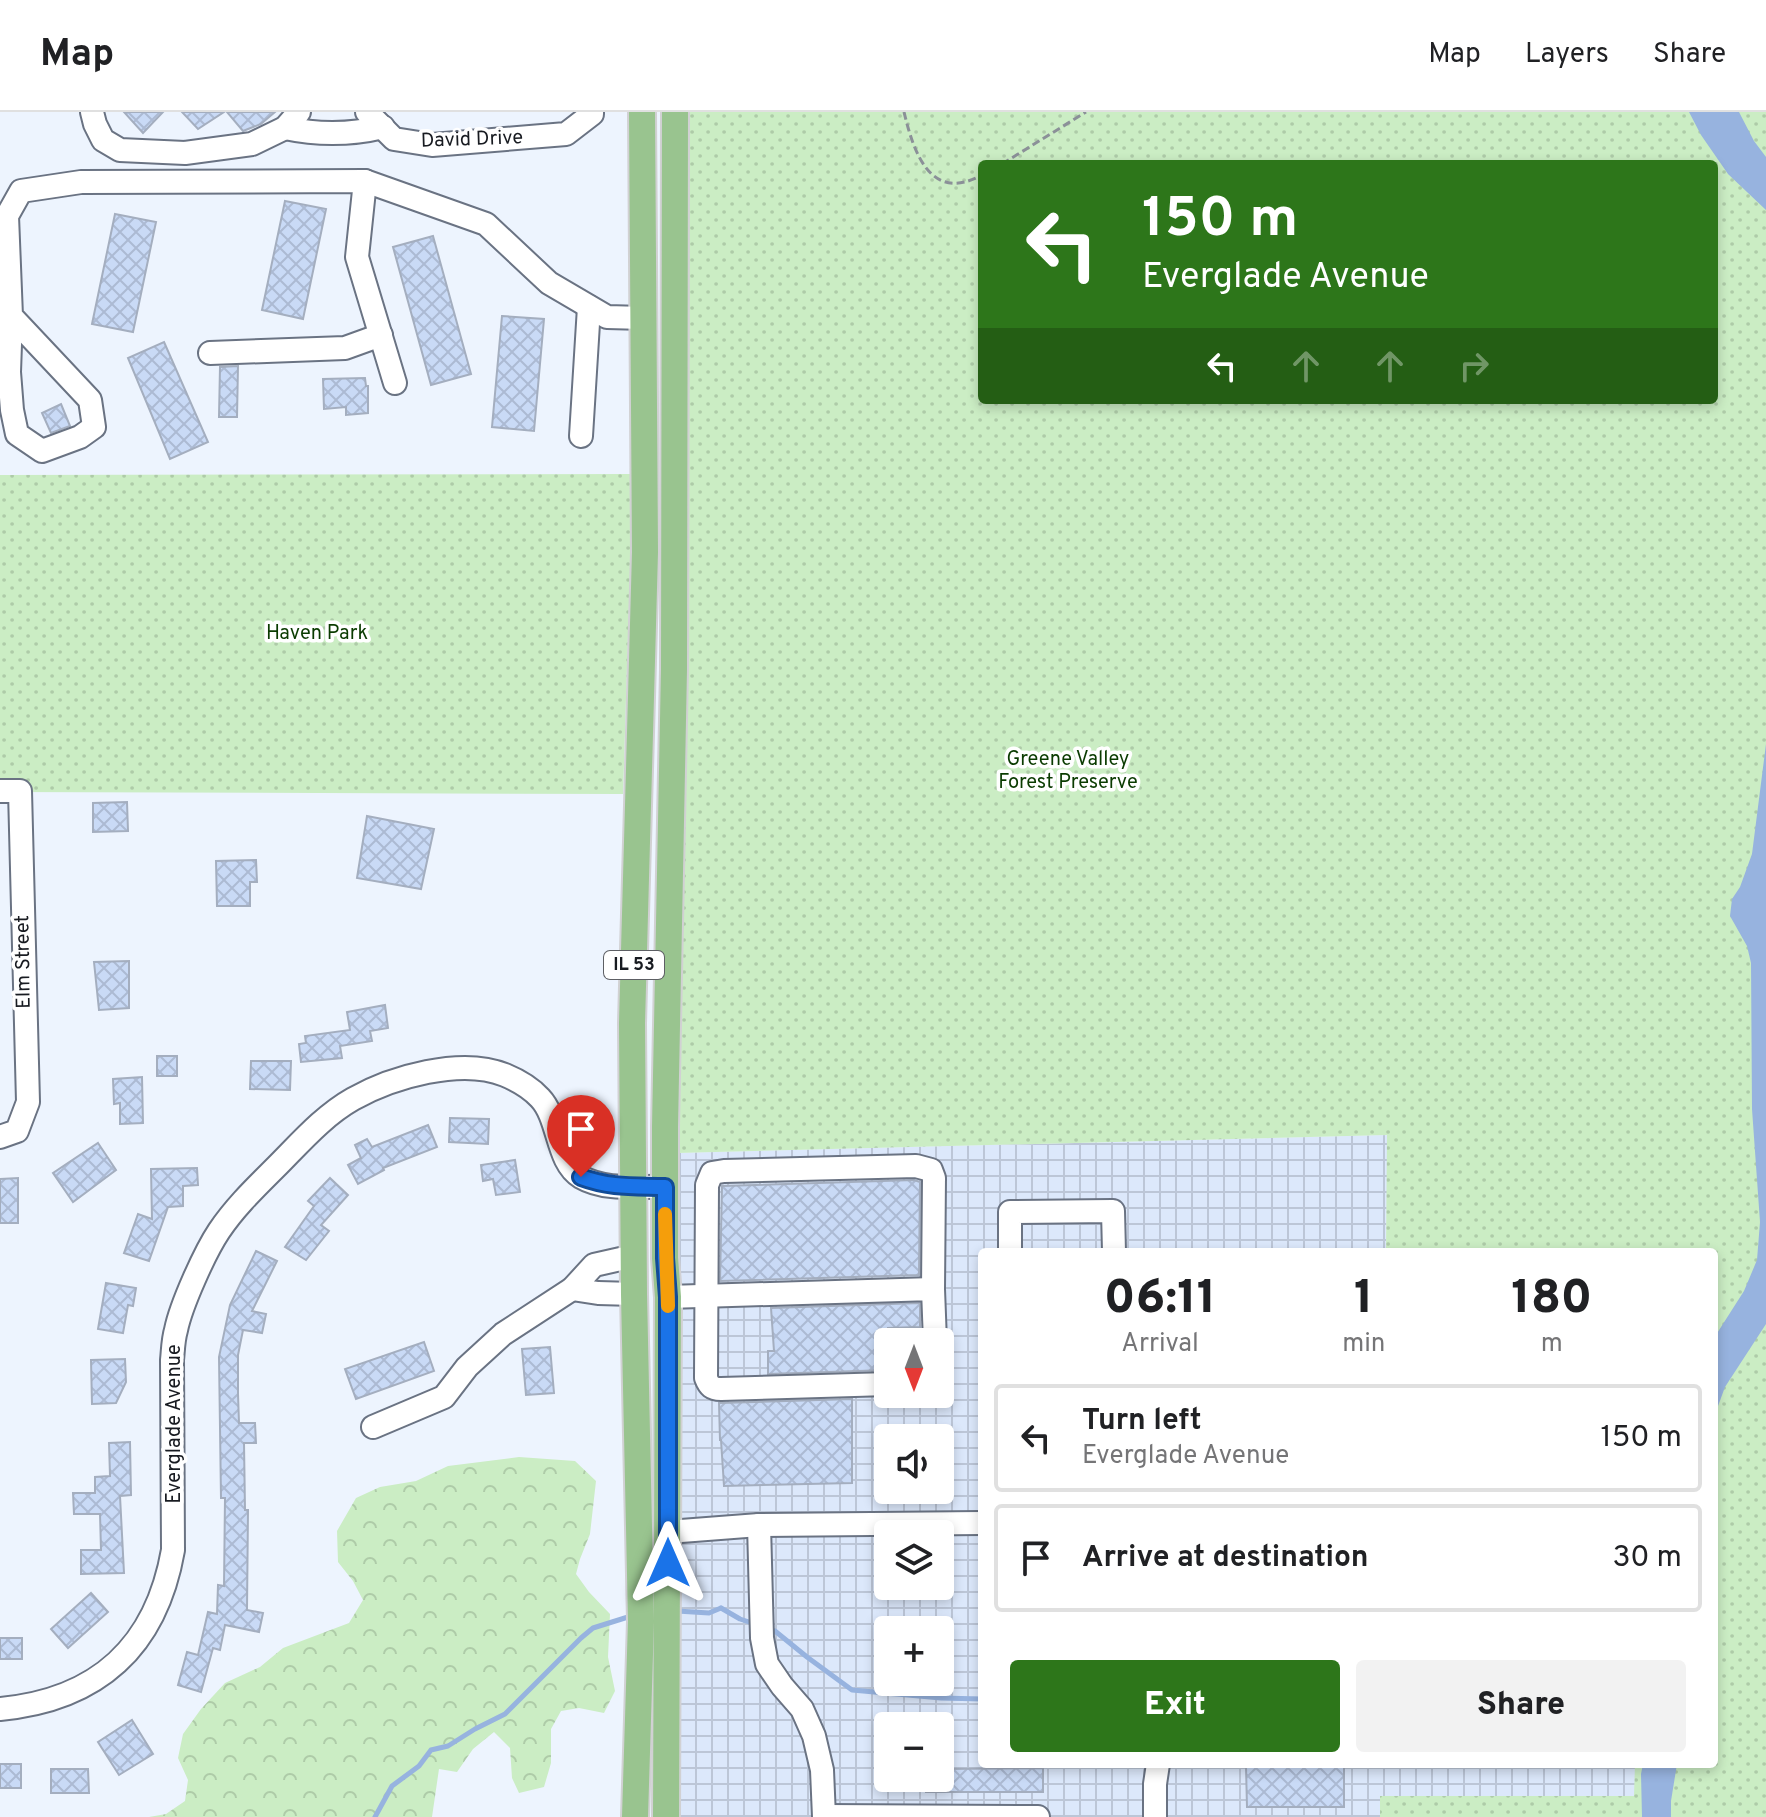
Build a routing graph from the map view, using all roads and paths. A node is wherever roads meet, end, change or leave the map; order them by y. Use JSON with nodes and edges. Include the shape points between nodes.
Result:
{"nodes":[{"id":1,"x":92,"y":112,"type":"edge"},
{"id":2,"x":592,"y":112,"type":"edge"},
{"id":3,"x":642,"y":112,"type":"edge"},
{"id":4,"x":675,"y":112,"type":"edge"},
{"id":5,"x":904,"y":112,"type":"edge"},
{"id":6,"x":1086,"y":112,"type":"edge"},
{"id":7,"x":292,"y":120,"type":"edge"},
{"id":8,"x":375,"y":120,"type":"edge"},
{"id":9,"x":566,"y":123,"type":"edge"},
{"id":10,"x":1008,"y":160,"type":"edge"},
{"id":11,"x":978,"y":177,"type":"edge"},
{"id":12,"x":365,"y":181,"type":"junction"},
{"id":13,"x":589,"y":307,"type":"junction"},
{"id":14,"x":11,"y":316,"type":"junction"},
{"id":15,"x":644,"y":318,"type":"junction"},
{"id":16,"x":381,"y":335,"type":"junction"},
{"id":17,"x":210,"y":353,"type":"dead end"},
{"id":18,"x":395,"y":383,"type":"dead end"},
{"id":19,"x":581,"y":436,"type":"dead end"},
{"id":20,"x":10,"y":791,"type":"edge"},
{"id":21,"x":9,"y":1134,"type":"edge"},
{"id":22,"x":633,"y":1186,"type":"junction"},
{"id":23,"x":665,"y":1187,"type":"junction"},
{"id":24,"x":1010,"y":1248,"type":"edge"},
{"id":25,"x":1114,"y":1248,"type":"edge"},
{"id":26,"x":634,"y":1256,"type":"junction"},
{"id":27,"x":572,"y":1289,"type":"junction"},
{"id":28,"x":933,"y":1289,"type":"junction"},
{"id":29,"x":634,"y":1294,"type":"junction"},
{"id":30,"x":706,"y":1296,"type":"junction"},
{"id":31,"x":668,"y":1297,"type":"junction"},
{"id":32,"x":934,"y":1328,"type":"edge"},
{"id":33,"x":874,"y":1384,"type":"edge"},
{"id":34,"x":373,"y":1427,"type":"dead end"},
{"id":35,"x":978,"y":1523,"type":"edge"},
{"id":36,"x":759,"y":1525,"type":"junction"},
{"id":37,"x":668,"y":1532,"type":"junction"},
{"id":38,"x":0,"y":1709,"type":"edge"},
{"id":39,"x":1157,"y":1768,"type":"edge"},
{"id":40,"x":824,"y":1816,"type":"edge"},
{"id":41,"x":635,"y":1817,"type":"edge"},
{"id":42,"x":666,"y":1817,"type":"edge"},
{"id":43,"x":1038,"y":1817,"type":"edge"},
{"id":44,"x":1155,"y":1817,"type":"edge"}],
"edges":[{"from":1,"to":7,"type":"street","name":"David Drive","via":[[103,140],[120,150],[185,153],[252,144]]},
{"from":2,"to":9,"type":"street","name":"David Drive"},
{"from":3,"to":15,"type":"main road","number":"IL 53"},
{"from":4,"to":23,"type":"main road","number":"IL 53","via":[[674,669]]},
{"from":5,"to":11,"type":"path","via":[[934,178],[954,184]]},
{"from":6,"to":10,"type":"path"},
{"from":7,"to":8,"type":"street","name":"David Drive","via":[[306,133],[328,134],[358,133]]},
{"from":8,"to":9,"type":"street","name":"David Drive","via":[[394,139],[432,145]]},
{"from":12,"to":13,"type":"street","via":[[486,224],[549,283]]},
{"from":12,"to":14,"type":"street","via":[[81,182],[21,191],[7,216]]},
{"from":12,"to":16,"type":"street","via":[[357,257]]},
{"from":13,"to":15,"type":"street","via":[[607,317]]},
{"from":13,"to":19,"type":"street"},
{"from":14,"to":14,"type":"street","via":[[9,372],[17,434],[42,451],[80,437],[94,427],[90,400]]},
{"from":15,"to":22,"type":"main road","number":"IL 53"},
{"from":16,"to":17,"type":"street","via":[[345,348]]},
{"from":16,"to":18,"type":"street"},
{"from":20,"to":21,"type":"street","name":"Elm Street","via":[[28,1102]]},
{"from":22,"to":23,"type":"street","name":"Everglade Avenue"},
{"from":22,"to":26,"type":"main road","number":"IL 53"},
{"from":22,"to":38,"type":"street","name":"Everglade Avenue","via":[[581,1177],[564,1157],[540,1097],[490,1070],[417,1074],[354,1099],[328,1117],[218,1232],[181,1315],[172,1360],[173,1550],[156,1611],[125,1656],[106,1672],[52,1700]]},
{"from":23,"to":31,"type":"main road","number":"IL 53"},
{"from":24,"to":25,"type":"street","via":[[1010,1212],[1113,1211]]},
{"from":26,"to":27,"type":"street","via":[[594,1265]]},
{"from":26,"to":29,"type":"main road","number":"IL 53"},
{"from":27,"to":29,"type":"street"},
{"from":27,"to":34,"type":"street","via":[[503,1334],[444,1397]]},
{"from":28,"to":30,"type":"street"},
{"from":28,"to":30,"type":"street","via":[[931,1170],[916,1166],[724,1171],[712,1173],[707,1185]]},
{"from":28,"to":32,"type":"street"},
{"from":29,"to":41,"type":"main road","number":"IL 53","via":[[641,1612]]},
{"from":30,"to":31,"type":"street"},
{"from":30,"to":33,"type":"street","via":[[706,1378],[714,1389]]},
{"from":31,"to":37,"type":"main road","number":"IL 53"},
{"from":35,"to":36,"type":"street"},
{"from":36,"to":37,"type":"street"},
{"from":36,"to":40,"type":"street","via":[[767,1664],[802,1709],[814,1736]]},
{"from":37,"to":42,"type":"main road","number":"IL 53"},
{"from":39,"to":44,"type":"street"},
{"from":40,"to":43,"type":"street"}]}
